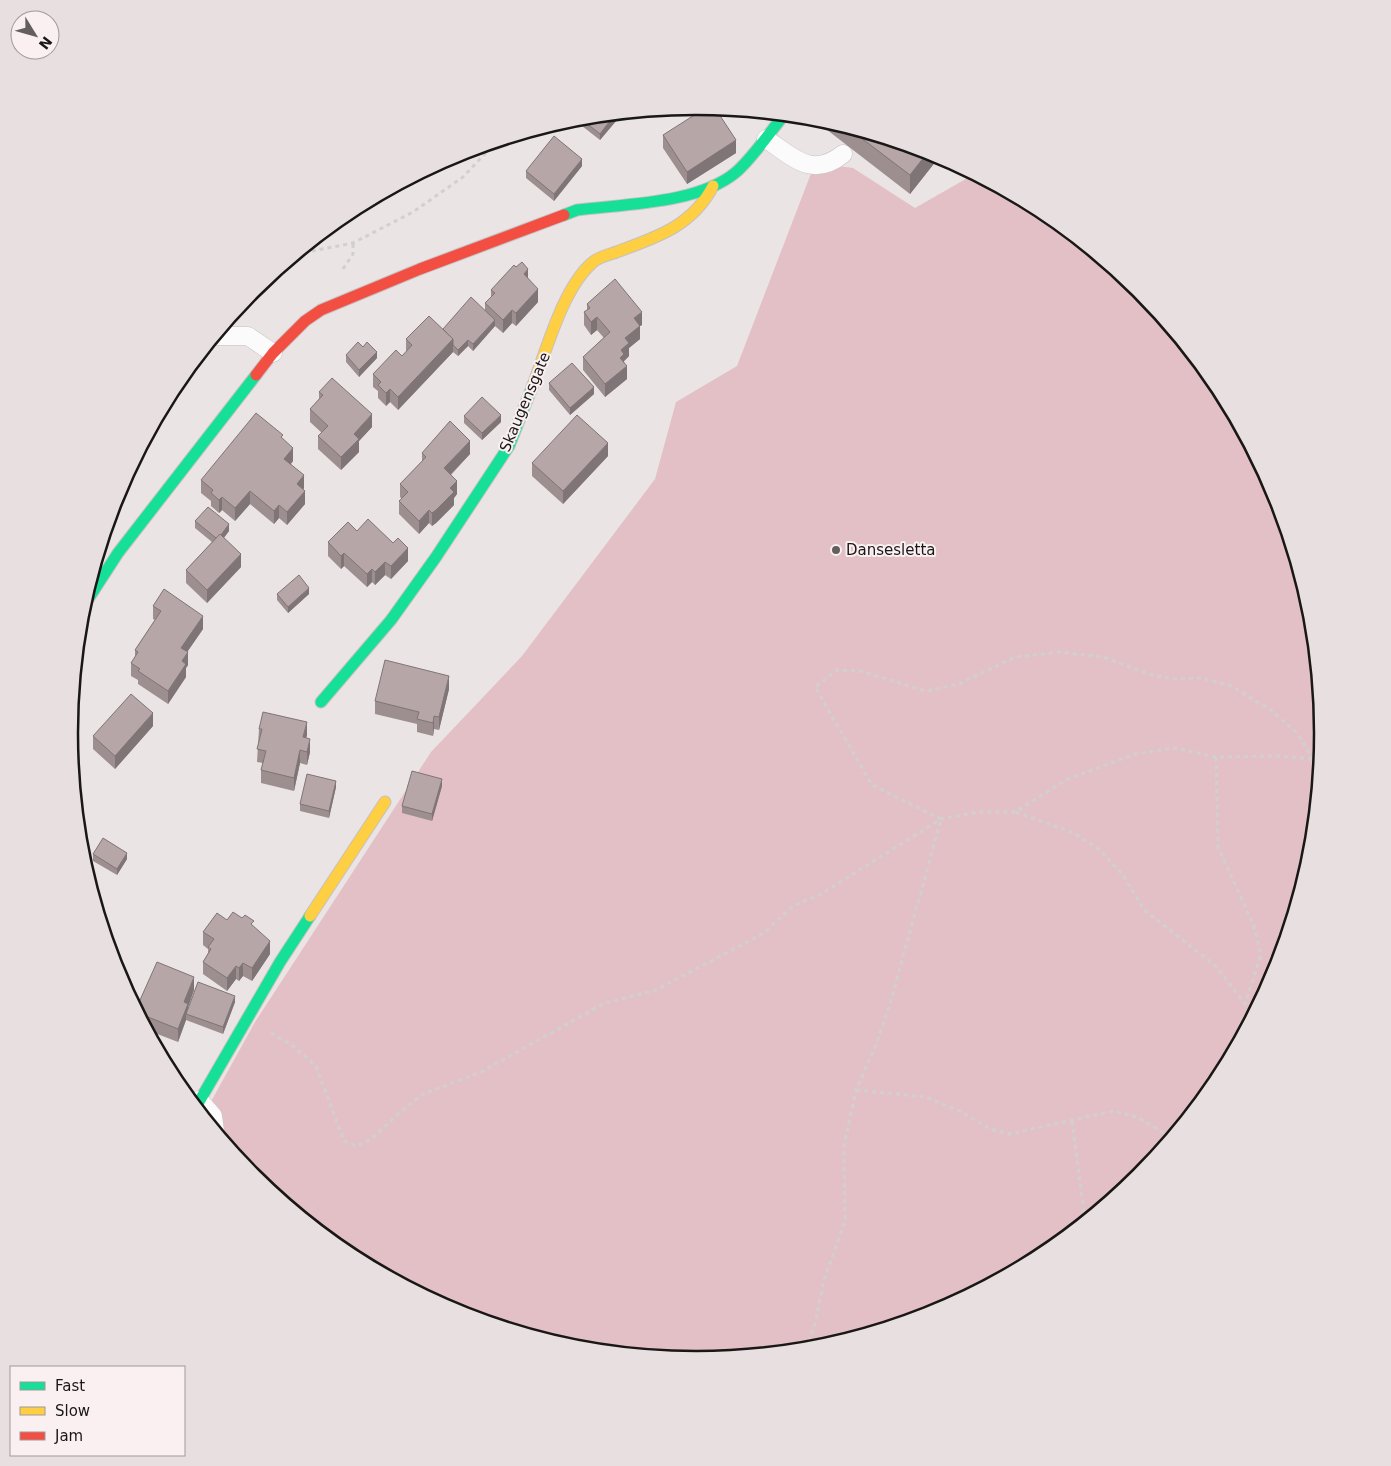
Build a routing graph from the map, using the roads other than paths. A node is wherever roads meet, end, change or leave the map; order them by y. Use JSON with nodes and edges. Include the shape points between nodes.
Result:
{"nodes":[{"id":1,"x":780,"y":121,"type":"edge"},
{"id":2,"x":766,"y":139,"type":"junction"},
{"id":3,"x":843,"y":154,"type":"dead end"},
{"id":4,"x":713,"y":186,"type":"junction"},
{"id":5,"x":223,"y":336,"type":"edge"},
{"id":6,"x":273,"y":354,"type":"junction"},
{"id":7,"x":95,"y":588,"type":"edge"},
{"id":8,"x":321,"y":702,"type":"dead end"},
{"id":9,"x":385,"y":802,"type":"dead end"},
{"id":10,"x":199,"y":1100,"type":"edge"}],
"edges":[{"from":1,"to":2,"type":"street"},
{"from":2,"to":3,"type":"lane","via":[[801,162],[814,166],[826,166]]},
{"from":2,"to":4,"type":"street","via":[[735,173]]},
{"from":4,"to":6,"type":"street","via":[[679,197],[577,210],[533,225],[321,310],[305,321]]},
{"from":4,"to":8,"type":"street","name":"Skaugensgate","via":[[707,201],[694,216],[651,240],[596,260],[571,287],[509,446],[392,620]]},
{"from":5,"to":6,"type":"lane","via":[[248,336]]},
{"from":6,"to":7,"type":"street","via":[[118,553]]},
{"from":9,"to":10,"type":"street","via":[[330,882]]}]}
